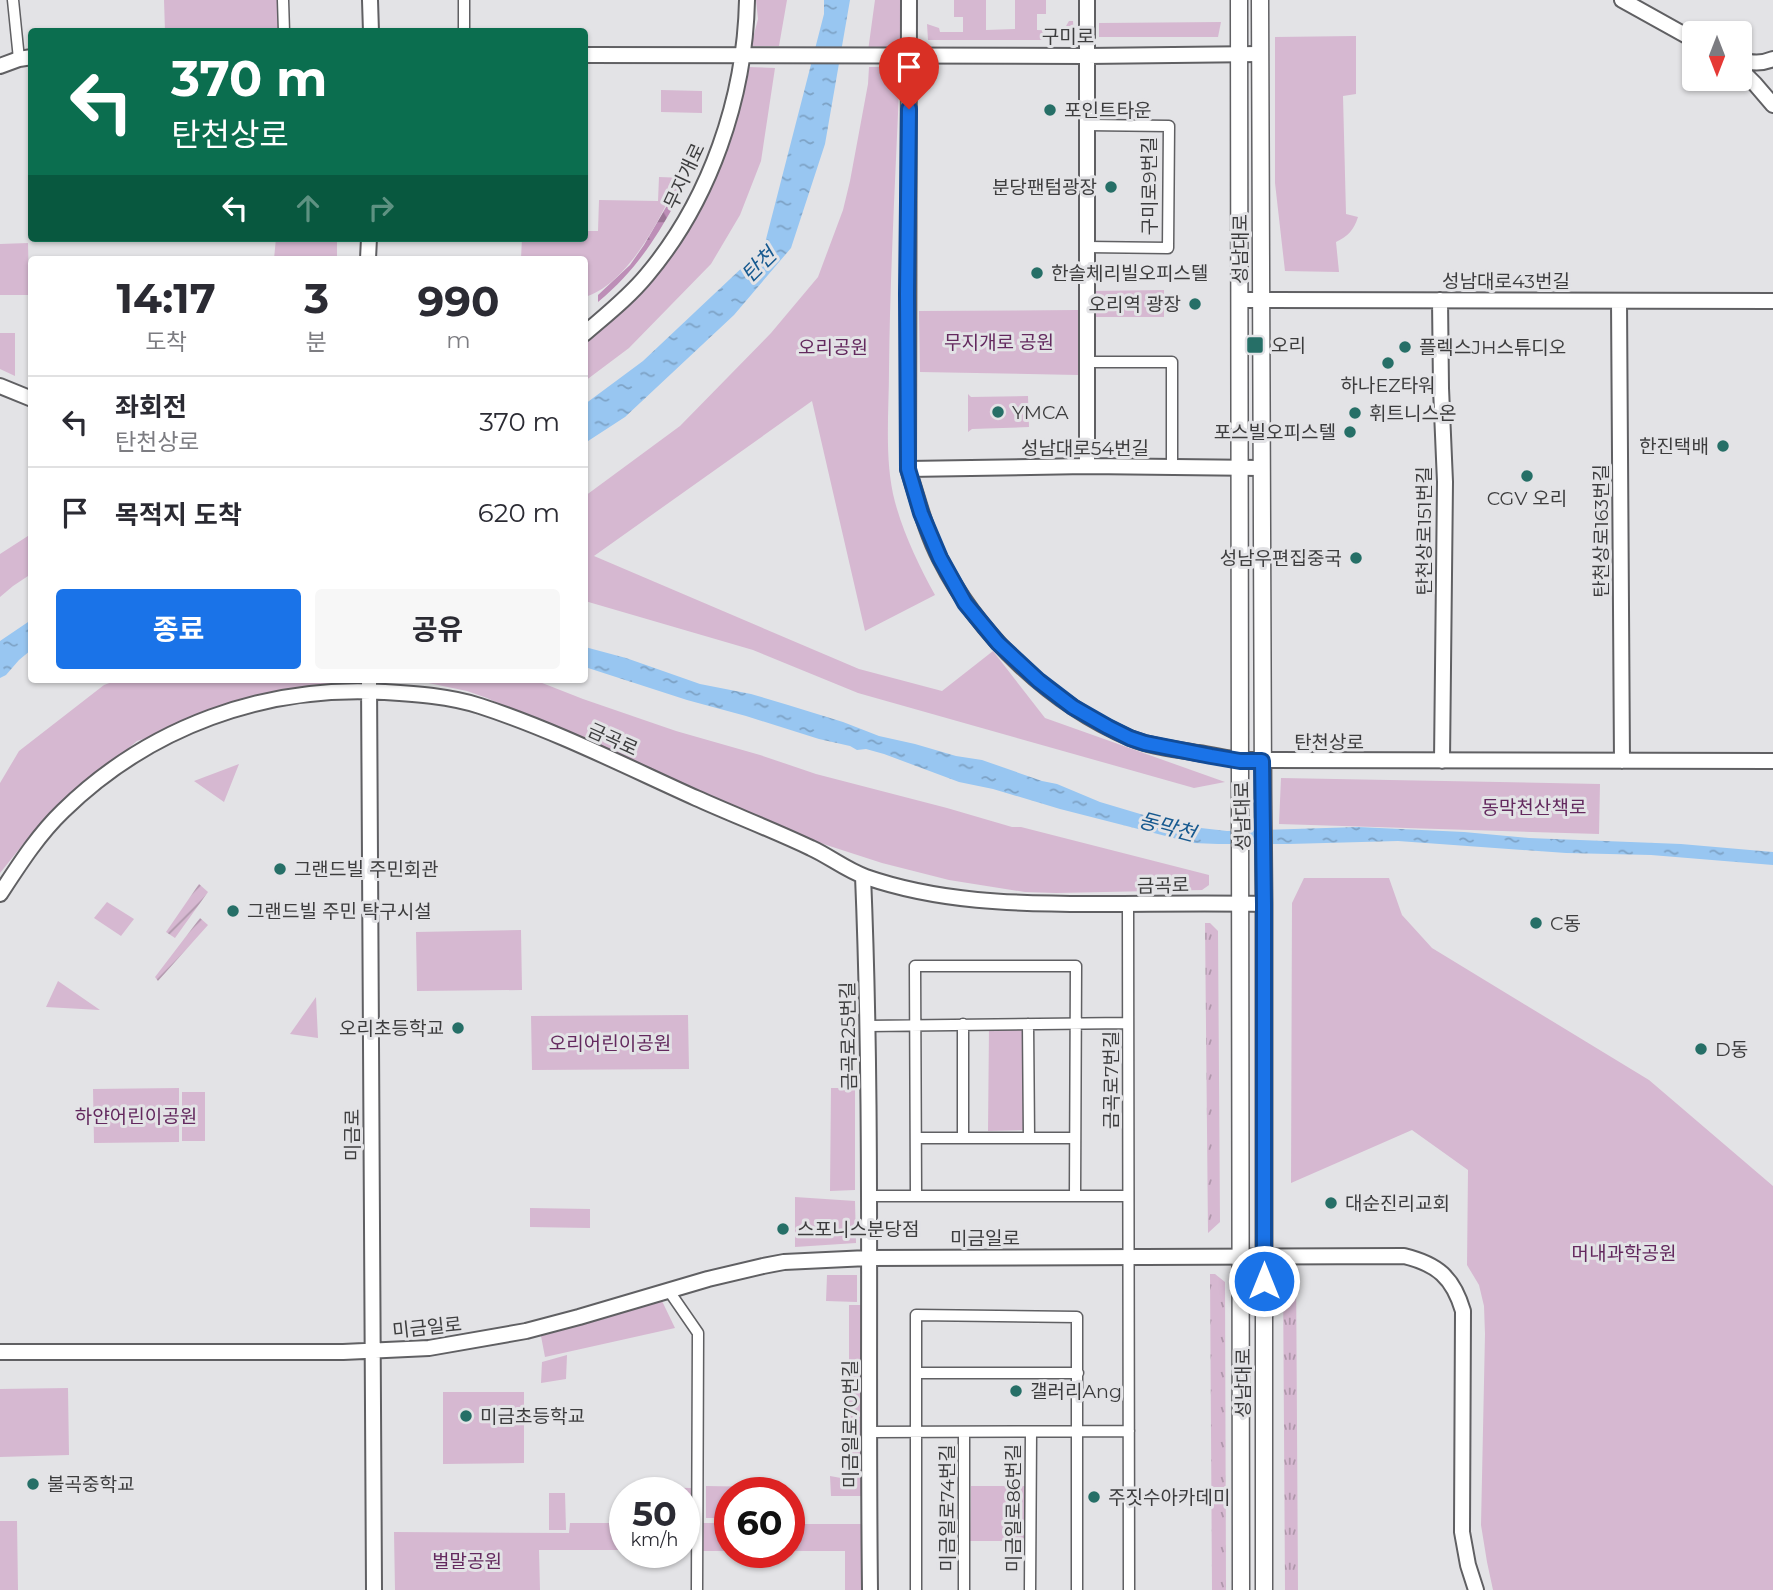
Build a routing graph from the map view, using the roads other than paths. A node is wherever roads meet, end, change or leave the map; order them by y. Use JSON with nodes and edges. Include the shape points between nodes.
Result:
{"nodes":[{"id":1,"x":13,"y":0,"type":"edge"},
{"id":2,"x":283,"y":0,"type":"edge"},
{"id":3,"x":370,"y":0,"type":"edge"},
{"id":4,"x":464,"y":0,"type":"edge"},
{"id":5,"x":747,"y":0,"type":"edge"},
{"id":6,"x":909,"y":0,"type":"edge"},
{"id":7,"x":1087,"y":0,"type":"edge"},
{"id":8,"x":1240,"y":0,"type":"edge"},
{"id":9,"x":1260,"y":0,"type":"edge"},
{"id":10,"x":1622,"y":0,"type":"edge"},
{"id":11,"x":284,"y":28,"type":"edge"},
{"id":12,"x":371,"y":28,"type":"edge"},
{"id":13,"x":464,"y":28,"type":"edge"},
{"id":14,"x":1682,"y":33,"type":"edge"},
{"id":15,"x":1240,"y":53,"type":"junction"},
{"id":16,"x":1260,"y":54,"type":"junction"},
{"id":17,"x":588,"y":55,"type":"edge"},
{"id":18,"x":743,"y":55,"type":"junction"},
{"id":19,"x":909,"y":56,"type":"junction"},
{"id":20,"x":1087,"y":56,"type":"junction"},
{"id":21,"x":25,"y":58,"type":"edge"},
{"id":22,"x":1773,"y":59,"type":"edge"},
{"id":23,"x":1752,"y":63,"type":"edge"},
{"id":24,"x":0,"y":66,"type":"edge"},
{"id":25,"x":1752,"y":81,"type":"edge"},
{"id":26,"x":1773,"y":105,"type":"edge"},
{"id":27,"x":1087,"y":125,"type":"junction"},
{"id":28,"x":1087,"y":247,"type":"junction"},
{"id":29,"x":1240,"y":300,"type":"junction"},
{"id":30,"x":1261,"y":300,"type":"junction"},
{"id":31,"x":1440,"y":300,"type":"junction"},
{"id":32,"x":1619,"y":301,"type":"junction"},
{"id":33,"x":1773,"y":302,"type":"edge"},
{"id":34,"x":588,"y":330,"type":"edge"},
{"id":35,"x":1087,"y":362,"type":"junction"},
{"id":36,"x":0,"y":386,"type":"edge"},
{"id":37,"x":28,"y":397,"type":"edge"},
{"id":38,"x":1087,"y":466,"type":"junction"},
{"id":39,"x":1172,"y":466,"type":"junction"},
{"id":40,"x":1240,"y":467,"type":"junction"},
{"id":41,"x":1261,"y":468,"type":"junction"},
{"id":42,"x":908,"y":469,"type":"junction"},
{"id":43,"x":369,"y":685,"type":"edge"},
{"id":44,"x":1240,"y":761,"type":"junction"},
{"id":45,"x":1262,"y":761,"type":"junction"},
{"id":46,"x":1443,"y":761,"type":"junction"},
{"id":47,"x":1622,"y":761,"type":"junction"},
{"id":48,"x":1773,"y":761,"type":"edge"},
{"id":49,"x":863,"y":876,"type":"junction"},
{"id":50,"x":0,"y":894,"type":"edge"},
{"id":51,"x":1128,"y":904,"type":"junction"},
{"id":52,"x":1239,"y":904,"type":"junction"},
{"id":53,"x":1264,"y":904,"type":"junction"},
{"id":54,"x":1075,"y":1023,"type":"junction"},
{"id":55,"x":1128,"y":1023,"type":"junction"},
{"id":56,"x":963,"y":1024,"type":"junction"},
{"id":57,"x":1028,"y":1024,"type":"junction"},
{"id":58,"x":916,"y":1025,"type":"junction"},
{"id":59,"x":867,"y":1026,"type":"junction"},
{"id":60,"x":916,"y":1138,"type":"junction"},
{"id":61,"x":962,"y":1138,"type":"junction"},
{"id":62,"x":1029,"y":1138,"type":"junction"},
{"id":63,"x":1075,"y":1138,"type":"junction"},
{"id":64,"x":869,"y":1196,"type":"junction"},
{"id":65,"x":916,"y":1196,"type":"junction"},
{"id":66,"x":1075,"y":1196,"type":"junction"},
{"id":67,"x":1128,"y":1196,"type":"junction"},
{"id":68,"x":1129,"y":1257,"type":"junction"},
{"id":69,"x":1240,"y":1257,"type":"junction"},
{"id":70,"x":1264,"y":1257,"type":"junction"},
{"id":71,"x":868,"y":1258,"type":"junction"},
{"id":72,"x":668,"y":1291,"type":"junction"},
{"id":73,"x":373,"y":1351,"type":"junction"},
{"id":74,"x":0,"y":1352,"type":"edge"},
{"id":75,"x":916,"y":1373,"type":"junction"},
{"id":76,"x":1077,"y":1373,"type":"junction"},
{"id":77,"x":1078,"y":1431,"type":"junction"},
{"id":78,"x":1129,"y":1431,"type":"junction"},
{"id":79,"x":869,"y":1432,"type":"junction"},
{"id":80,"x":916,"y":1432,"type":"junction"},
{"id":81,"x":964,"y":1432,"type":"junction"},
{"id":82,"x":1031,"y":1432,"type":"junction"},
{"id":83,"x":374,"y":1590,"type":"edge"},
{"id":84,"x":697,"y":1590,"type":"edge"},
{"id":85,"x":870,"y":1590,"type":"edge"},
{"id":86,"x":916,"y":1590,"type":"edge"},
{"id":87,"x":964,"y":1590,"type":"edge"},
{"id":88,"x":1030,"y":1590,"type":"edge"},
{"id":89,"x":1077,"y":1590,"type":"edge"},
{"id":90,"x":1129,"y":1590,"type":"edge"},
{"id":91,"x":1241,"y":1590,"type":"edge"},
{"id":92,"x":1264,"y":1590,"type":"edge"},
{"id":93,"x":1476,"y":1590,"type":"edge"}],
"edges":[{"from":1,"to":21,"type":"street"},
{"from":2,"to":11,"type":"street"},
{"from":3,"to":12,"type":"street"},
{"from":4,"to":13,"type":"street"},
{"from":5,"to":18,"type":"street","name":"무지개로"},
{"from":6,"to":19,"type":"street","name":"탄천상로"},
{"from":7,"to":20,"type":"street"},
{"from":8,"to":15,"type":"main road","name":"성남대로"},
{"from":9,"to":16,"type":"main road","name":"성남대로"},
{"from":10,"to":14,"type":"street"},
{"from":15,"to":16,"type":"street","name":"구미로"},
{"from":15,"to":20,"type":"street","name":"구미로"},
{"from":15,"to":29,"type":"main road","name":"성남대로"},
{"from":16,"to":30,"type":"main road","name":"성남대로"},
{"from":17,"to":18,"type":"street"},
{"from":18,"to":19,"type":"street","name":"구미로"},
{"from":18,"to":34,"type":"street","name":"무지개로","via":[[719,148],[690,214],[634,290]]},
{"from":19,"to":20,"type":"street","name":"구미로"},
{"from":19,"to":42,"type":"street","name":"탄천상로"},
{"from":20,"to":27,"type":"street"},
{"from":21,"to":24,"type":"street"},
{"from":22,"to":23,"type":"street"},
{"from":25,"to":26,"type":"street"},
{"from":27,"to":28,"type":"street"},
{"from":27,"to":28,"type":"street","name":"구미로9번길","via":[[1169,126],[1168,248]]},
{"from":28,"to":35,"type":"street"},
{"from":29,"to":30,"type":"street","name":"성남대로43번길"},
{"from":29,"to":40,"type":"main road","name":"성남대로"},
{"from":30,"to":31,"type":"street","name":"성남대로43번길"},
{"from":30,"to":41,"type":"main road","name":"성남대로"},
{"from":31,"to":32,"type":"street","name":"성남대로43번길"},
{"from":31,"to":46,"type":"street","name":"탄천상로151번길","via":[[1445,482]]},
{"from":32,"to":33,"type":"street","name":"성남대로43번길"},
{"from":32,"to":47,"type":"street","name":"탄천상로163번길"},
{"from":35,"to":38,"type":"street"},
{"from":35,"to":39,"type":"street","via":[[1172,362]]},
{"from":36,"to":37,"type":"street"},
{"from":38,"to":39,"type":"street","name":"성남대로54번길"},
{"from":38,"to":42,"type":"street","name":"성남대로54번길"},
{"from":39,"to":40,"type":"street","name":"성남대로54번길"},
{"from":40,"to":41,"type":"street","name":"성남대로54번길"},
{"from":40,"to":44,"type":"main road","name":"성남대로"},
{"from":41,"to":45,"type":"main road","name":"성남대로"},
{"from":42,"to":44,"type":"street","name":"탄천상로","via":[[933,545],[960,594],[998,643],[1039,681],[1073,707],[1130,738]]},
{"from":43,"to":49,"type":"street","name":"금곡로","via":[[476,704],[812,848]]},
{"from":43,"to":50,"type":"street","name":"금곡로","via":[[252,705],[160,739],[123,761],[61,813]]},
{"from":43,"to":73,"type":"street","name":"미금로"},
{"from":44,"to":45,"type":"street","name":"탄천상로"},
{"from":44,"to":52,"type":"main road","name":"성남대로"},
{"from":45,"to":46,"type":"street","name":"탄천상로"},
{"from":45,"to":53,"type":"main road","name":"성남대로"},
{"from":46,"to":47,"type":"street","name":"탄천상로"},
{"from":47,"to":48,"type":"street","name":"탄천상로"},
{"from":49,"to":51,"type":"street","name":"금곡로","via":[[960,899]]},
{"from":49,"to":59,"type":"street","name":"금곡로25번길"},
{"from":51,"to":52,"type":"street","name":"금곡로"},
{"from":51,"to":55,"type":"street","name":"금곡로7번길"},
{"from":52,"to":53,"type":"street","name":"금곡로"},
{"from":52,"to":69,"type":"main road","name":"성남대로"},
{"from":53,"to":70,"type":"main road","name":"성남대로"},
{"from":54,"to":55,"type":"street"},
{"from":54,"to":57,"type":"street"},
{"from":54,"to":58,"type":"street","via":[[1076,965],[915,966]]},
{"from":54,"to":63,"type":"street"},
{"from":55,"to":67,"type":"street","name":"금곡로7번길"},
{"from":56,"to":57,"type":"street"},
{"from":56,"to":58,"type":"street"},
{"from":56,"to":61,"type":"street"},
{"from":57,"to":62,"type":"street"},
{"from":58,"to":59,"type":"street"},
{"from":58,"to":60,"type":"street"},
{"from":59,"to":64,"type":"street","name":"금곡로25번길"},
{"from":60,"to":61,"type":"street"},
{"from":60,"to":65,"type":"street"},
{"from":61,"to":62,"type":"street"},
{"from":62,"to":63,"type":"street"},
{"from":63,"to":66,"type":"street"},
{"from":64,"to":65,"type":"street"},
{"from":64,"to":71,"type":"street","name":"금곡로25번길"},
{"from":65,"to":66,"type":"street"},
{"from":66,"to":67,"type":"street"},
{"from":67,"to":68,"type":"street","name":"금곡로7번길"},
{"from":68,"to":69,"type":"street","name":"미금일로"},
{"from":68,"to":71,"type":"street","name":"미금일로"},
{"from":68,"to":78,"type":"street","name":"금곡로7번길"},
{"from":69,"to":70,"type":"street","name":"미금일로"},
{"from":69,"to":91,"type":"main road","name":"성남대로"},
{"from":70,"to":92,"type":"main road","name":"성남대로"},
{"from":70,"to":93,"type":"street","name":"미금일로","via":[[1404,1256],[1430,1265],[1452,1284],[1463,1311],[1462,1532]]},
{"from":71,"to":72,"type":"street","name":"미금일로","via":[[784,1262]]},
{"from":71,"to":79,"type":"street","name":"미금일로70번길"},
{"from":72,"to":73,"type":"street","name":"미금일로","via":[[501,1336],[429,1348]]},
{"from":72,"to":84,"type":"street","via":[[698,1333]]},
{"from":73,"to":74,"type":"street","name":"미금일로"},
{"from":73,"to":83,"type":"street","name":"미금로"},
{"from":75,"to":76,"type":"street"},
{"from":75,"to":76,"type":"street","name":"미금일로74번길","via":[[916,1315],[1077,1317]]},
{"from":75,"to":80,"type":"street","name":"미금일로74번길"},
{"from":76,"to":77,"type":"street"},
{"from":77,"to":78,"type":"street","name":"미금일로86번길"},
{"from":77,"to":82,"type":"street","name":"미금일로86번길"},
{"from":77,"to":89,"type":"street"},
{"from":78,"to":90,"type":"street","name":"금곡로7번길"},
{"from":79,"to":80,"type":"street"},
{"from":79,"to":85,"type":"street","name":"미금일로70번길"},
{"from":80,"to":81,"type":"street","name":"미금일로74번길"},
{"from":80,"to":86,"type":"street","name":"미금일로74번길"},
{"from":81,"to":82,"type":"street"},
{"from":81,"to":87,"type":"street","name":"미금일로74번길"},
{"from":82,"to":88,"type":"street","name":"미금일로86번길"}]}
